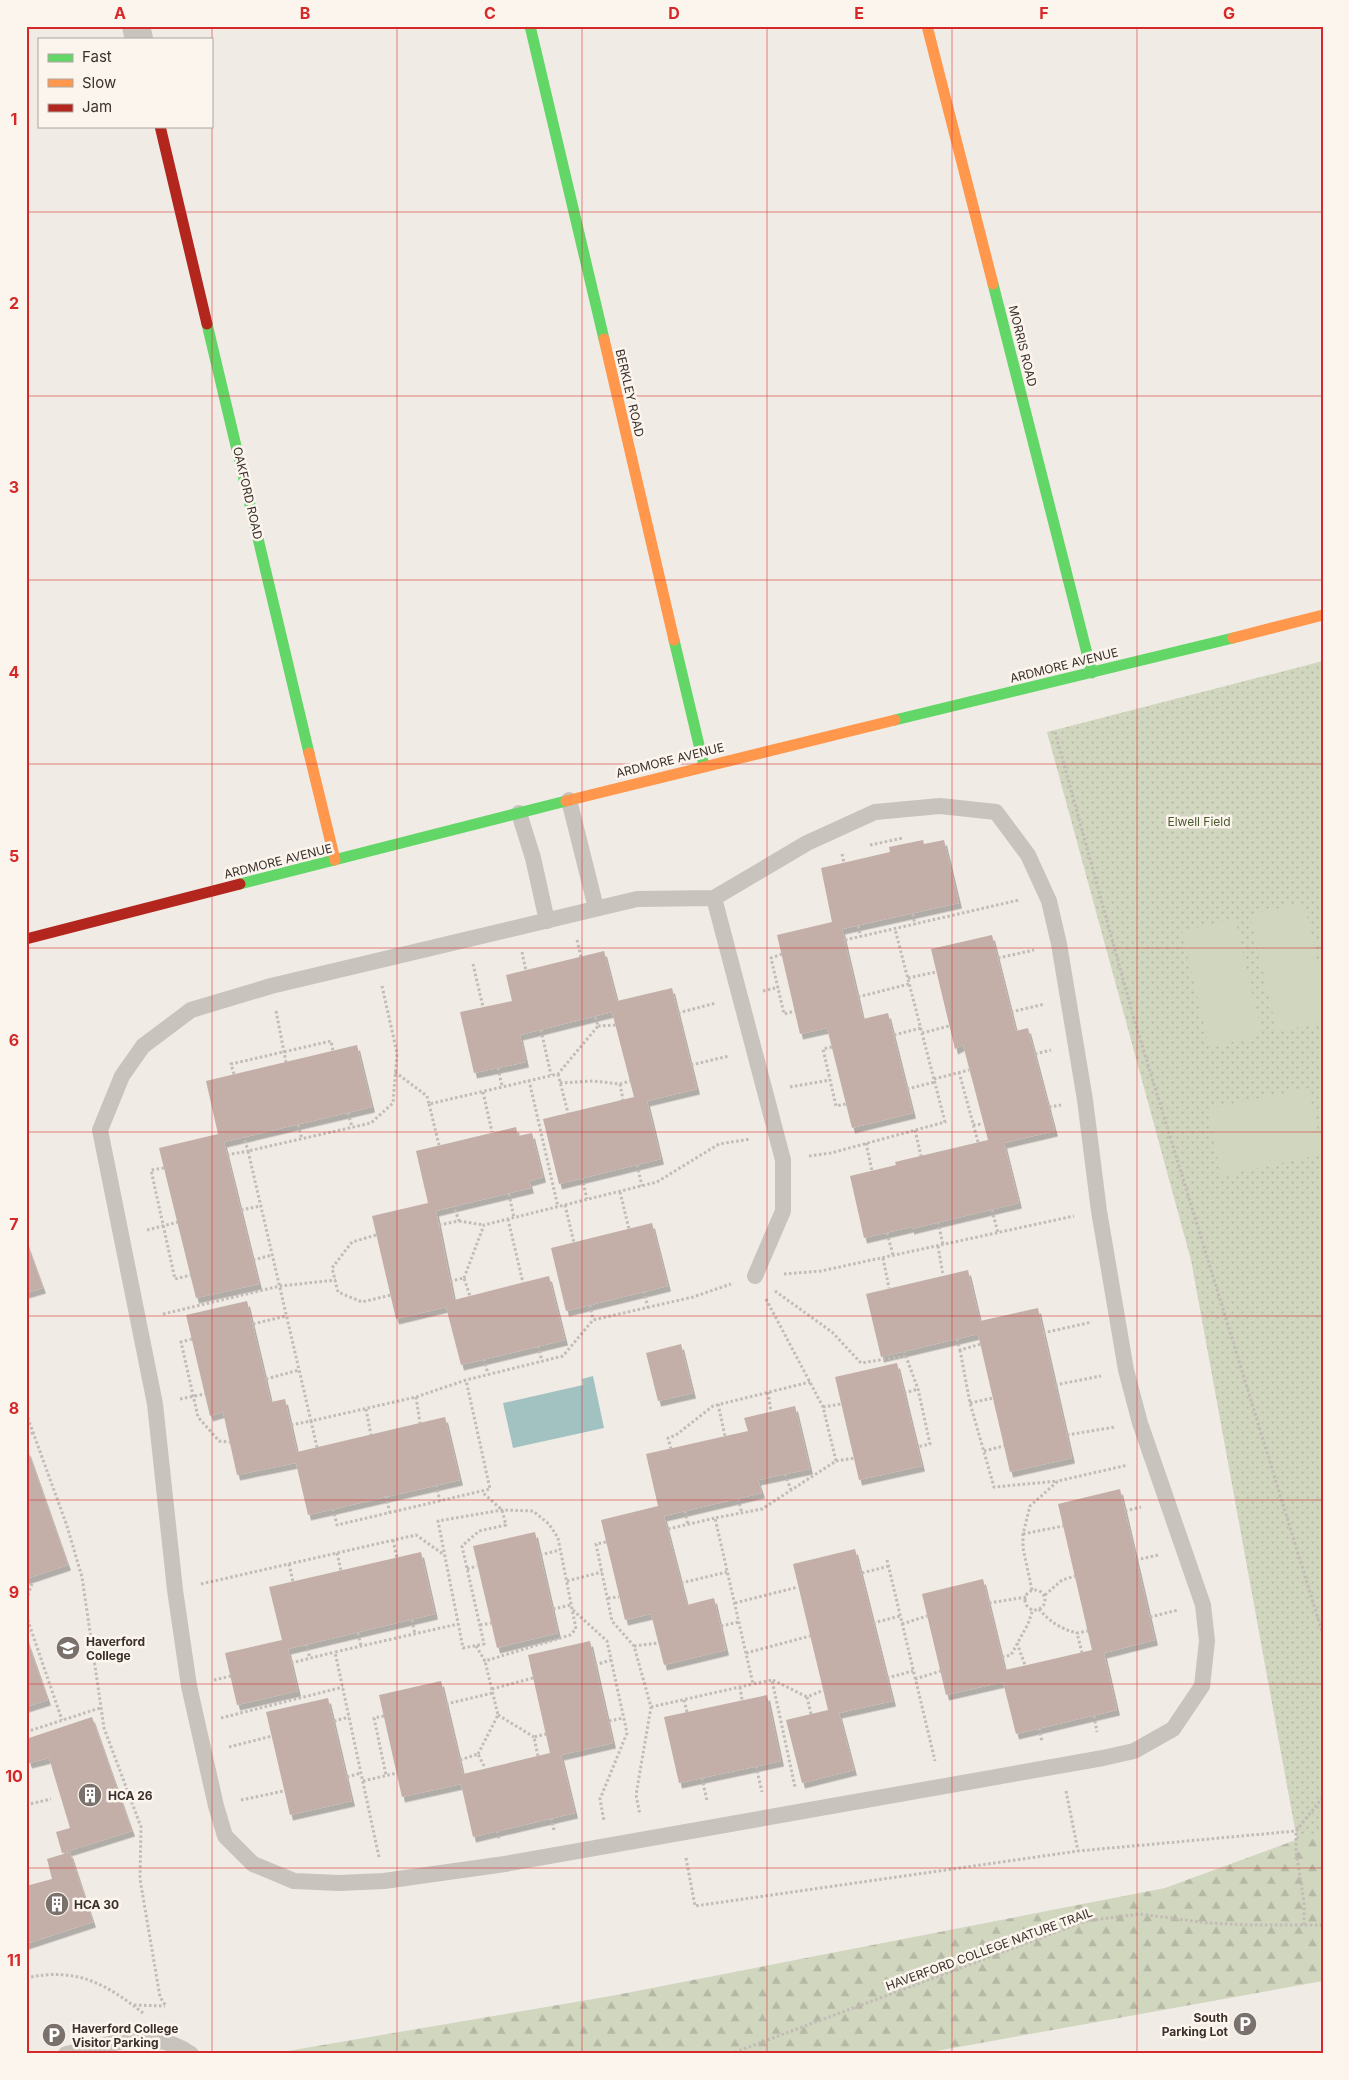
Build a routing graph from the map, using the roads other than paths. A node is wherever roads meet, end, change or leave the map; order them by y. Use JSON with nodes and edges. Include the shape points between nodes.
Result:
{"nodes":[{"id":1,"x":530,"y":26,"type":"edge"},
{"id":2,"x":927,"y":26,"type":"edge"},
{"id":3,"x":160,"y":128,"type":"edge"},
{"id":4,"x":1323,"y":615,"type":"edge"},
{"id":5,"x":1092,"y":673,"type":"junction"},
{"id":6,"x":704,"y":766,"type":"junction"},
{"id":7,"x":569,"y":800,"type":"junction"},
{"id":8,"x":518,"y":813,"type":"junction"},
{"id":9,"x":336,"y":860,"type":"junction"},
{"id":10,"x":714,"y":898,"type":"junction"},
{"id":11,"x":596,"y":908,"type":"junction"},
{"id":12,"x":547,"y":921,"type":"junction"},
{"id":13,"x":26,"y":939,"type":"edge"},
{"id":14,"x":754,"y":1276,"type":"road end"},
{"id":15,"x":66,"y":2054,"type":"edge"},
{"id":16,"x":191,"y":2054,"type":"edge"}],
"edges":[{"from":1,"to":6,"type":"street","name":"BERKLEY ROAD"},
{"from":2,"to":5,"type":"street","name":"MORRIS ROAD"},
{"from":3,"to":9,"type":"street","name":"OAKFORD ROAD"},
{"from":4,"to":5,"type":"street","name":"ARDMORE AVENUE"},
{"from":5,"to":6,"type":"street","name":"ARDMORE AVENUE"},
{"from":6,"to":7,"type":"street","name":"ARDMORE AVENUE"},
{"from":7,"to":8,"type":"street","name":"ARDMORE AVENUE"},
{"from":7,"to":11,"type":"lane"},
{"from":8,"to":9,"type":"street","name":"ARDMORE AVENUE"},
{"from":8,"to":12,"type":"lane","via":[[533,858]]},
{"from":9,"to":13,"type":"street","name":"ARDMORE AVENUE"},
{"from":10,"to":11,"type":"lane","via":[[637,899]]},
{"from":10,"to":12,"type":"lane","via":[[807,843],[875,812],[940,806],[996,812],[1028,856],[1049,902],[1058,944],[1126,1370],[1152,1460],[1203,1605],[1207,1641],[1202,1686],[1173,1729],[1134,1751],[505,1864],[384,1881],[339,1884],[294,1881],[252,1864],[225,1836],[216,1806],[188,1686],[155,1404],[100,1130],[122,1076],[143,1046],[191,1010],[271,986]]},
{"from":10,"to":14,"type":"lane","via":[[783,1160],[783,1211]]},
{"from":11,"to":12,"type":"lane"},
{"from":15,"to":16,"type":"lane","via":[[148,2038],[166,2040]]}]}
